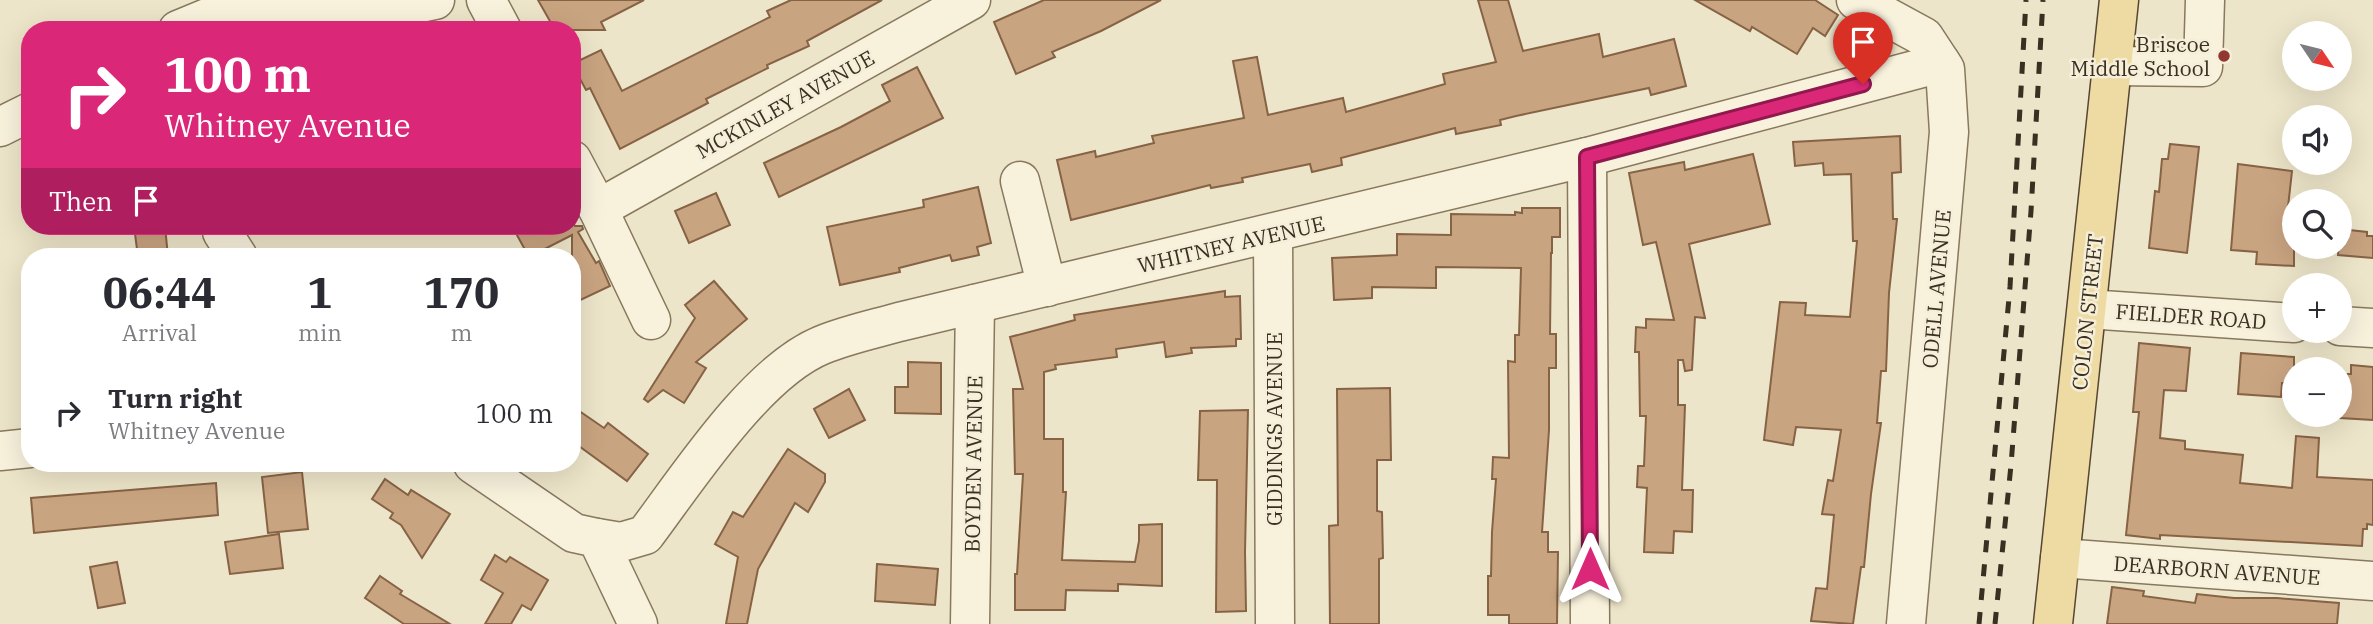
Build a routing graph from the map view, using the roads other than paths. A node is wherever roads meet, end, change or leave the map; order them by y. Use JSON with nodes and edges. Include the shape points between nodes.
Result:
{"nodes":[{"id":1,"x":435,"y":0,"type":"edge"},
{"id":2,"x":486,"y":0,"type":"edge"},
{"id":3,"x":971,"y":0,"type":"edge"},
{"id":4,"x":1856,"y":0,"type":"edge"},
{"id":5,"x":2119,"y":0,"type":"edge"},
{"id":6,"x":2205,"y":0,"type":"edge"},
{"id":7,"x":200,"y":19,"type":"edge"},
{"id":8,"x":497,"y":21,"type":"edge"},
{"id":9,"x":1941,"y":63,"type":"junction"},
{"id":10,"x":2113,"y":66,"type":"junction"},
{"id":11,"x":21,"y":116,"type":"edge"},
{"id":12,"x":0,"y":127,"type":"edge"},
{"id":13,"x":1587,"y":157,"type":"junction"},
{"id":14,"x":581,"y":177,"type":"edge"},
{"id":15,"x":1020,"y":181,"type":"dead end"},
{"id":16,"x":598,"y":209,"type":"junction"},
{"id":17,"x":1273,"y":234,"type":"junction"},
{"id":18,"x":1046,"y":287,"type":"junction"},
{"id":19,"x":975,"y":304,"type":"junction"},
{"id":20,"x":2087,"y":309,"type":"junction"},
{"id":21,"x":651,"y":320,"type":"dead end"},
{"id":22,"x":2282,"y":322,"type":"edge"},
{"id":23,"x":2352,"y":327,"type":"edge"},
{"id":24,"x":2373,"y":328,"type":"edge"},
{"id":25,"x":21,"y":449,"type":"edge"},
{"id":26,"x":0,"y":451,"type":"edge"},
{"id":27,"x":485,"y":472,"type":"edge"},
{"id":28,"x":597,"y":538,"type":"junction"},
{"id":29,"x":2060,"y":558,"type":"junction"},
{"id":30,"x":2373,"y":581,"type":"edge"},
{"id":31,"x":638,"y":624,"type":"edge"},
{"id":32,"x":970,"y":624,"type":"edge"},
{"id":33,"x":1275,"y":624,"type":"edge"},
{"id":34,"x":1590,"y":624,"type":"edge"},
{"id":35,"x":1906,"y":624,"type":"edge"},
{"id":36,"x":2053,"y":624,"type":"edge"}],
"edges":[{"from":1,"to":7,"type":"street","via":[[392,9]]},
{"from":2,"to":8,"type":"street"},
{"from":3,"to":16,"type":"street","name":"MCKINLEY AVENUE"},
{"from":4,"to":9,"type":"street","name":"ODELL AVENUE","via":[[1924,37]]},
{"from":5,"to":10,"type":"main road","name":"COLON STREET"},
{"from":6,"to":10,"type":"street","via":[[2203,67]]},
{"from":9,"to":13,"type":"street","name":"WHITNEY AVENUE"},
{"from":9,"to":35,"type":"street","name":"ODELL AVENUE","via":[[1949,132]]},
{"from":10,"to":20,"type":"main road","name":"COLON STREET"},
{"from":11,"to":12,"type":"street"},
{"from":13,"to":17,"type":"street","name":"WHITNEY AVENUE"},
{"from":13,"to":34,"type":"street"},
{"from":14,"to":16,"type":"street"},
{"from":15,"to":18,"type":"street"},
{"from":16,"to":21,"type":"street"},
{"from":17,"to":18,"type":"street","name":"WHITNEY AVENUE"},
{"from":17,"to":33,"type":"street","name":"GIDDINGS AVENUE"},
{"from":18,"to":19,"type":"street","name":"WHITNEY AVENUE"},
{"from":19,"to":28,"type":"street","name":"WHITNEY AVENUE","via":[[822,345],[785,367],[738,414],[645,535],[621,542]]},
{"from":19,"to":32,"type":"street","name":"BOYDEN AVENUE"},
{"from":20,"to":22,"type":"street","name":"FIELDER ROAD"},
{"from":20,"to":29,"type":"main road","name":"COLON STREET"},
{"from":23,"to":24,"type":"street"},
{"from":25,"to":26,"type":"street"},
{"from":27,"to":28,"type":"street","name":"WHITNEY AVENUE","via":[[574,533]]},
{"from":28,"to":31,"type":"street"},
{"from":29,"to":30,"type":"street","name":"DEARBORN AVENUE"},
{"from":29,"to":36,"type":"main road","name":"COLON STREET"}]}
